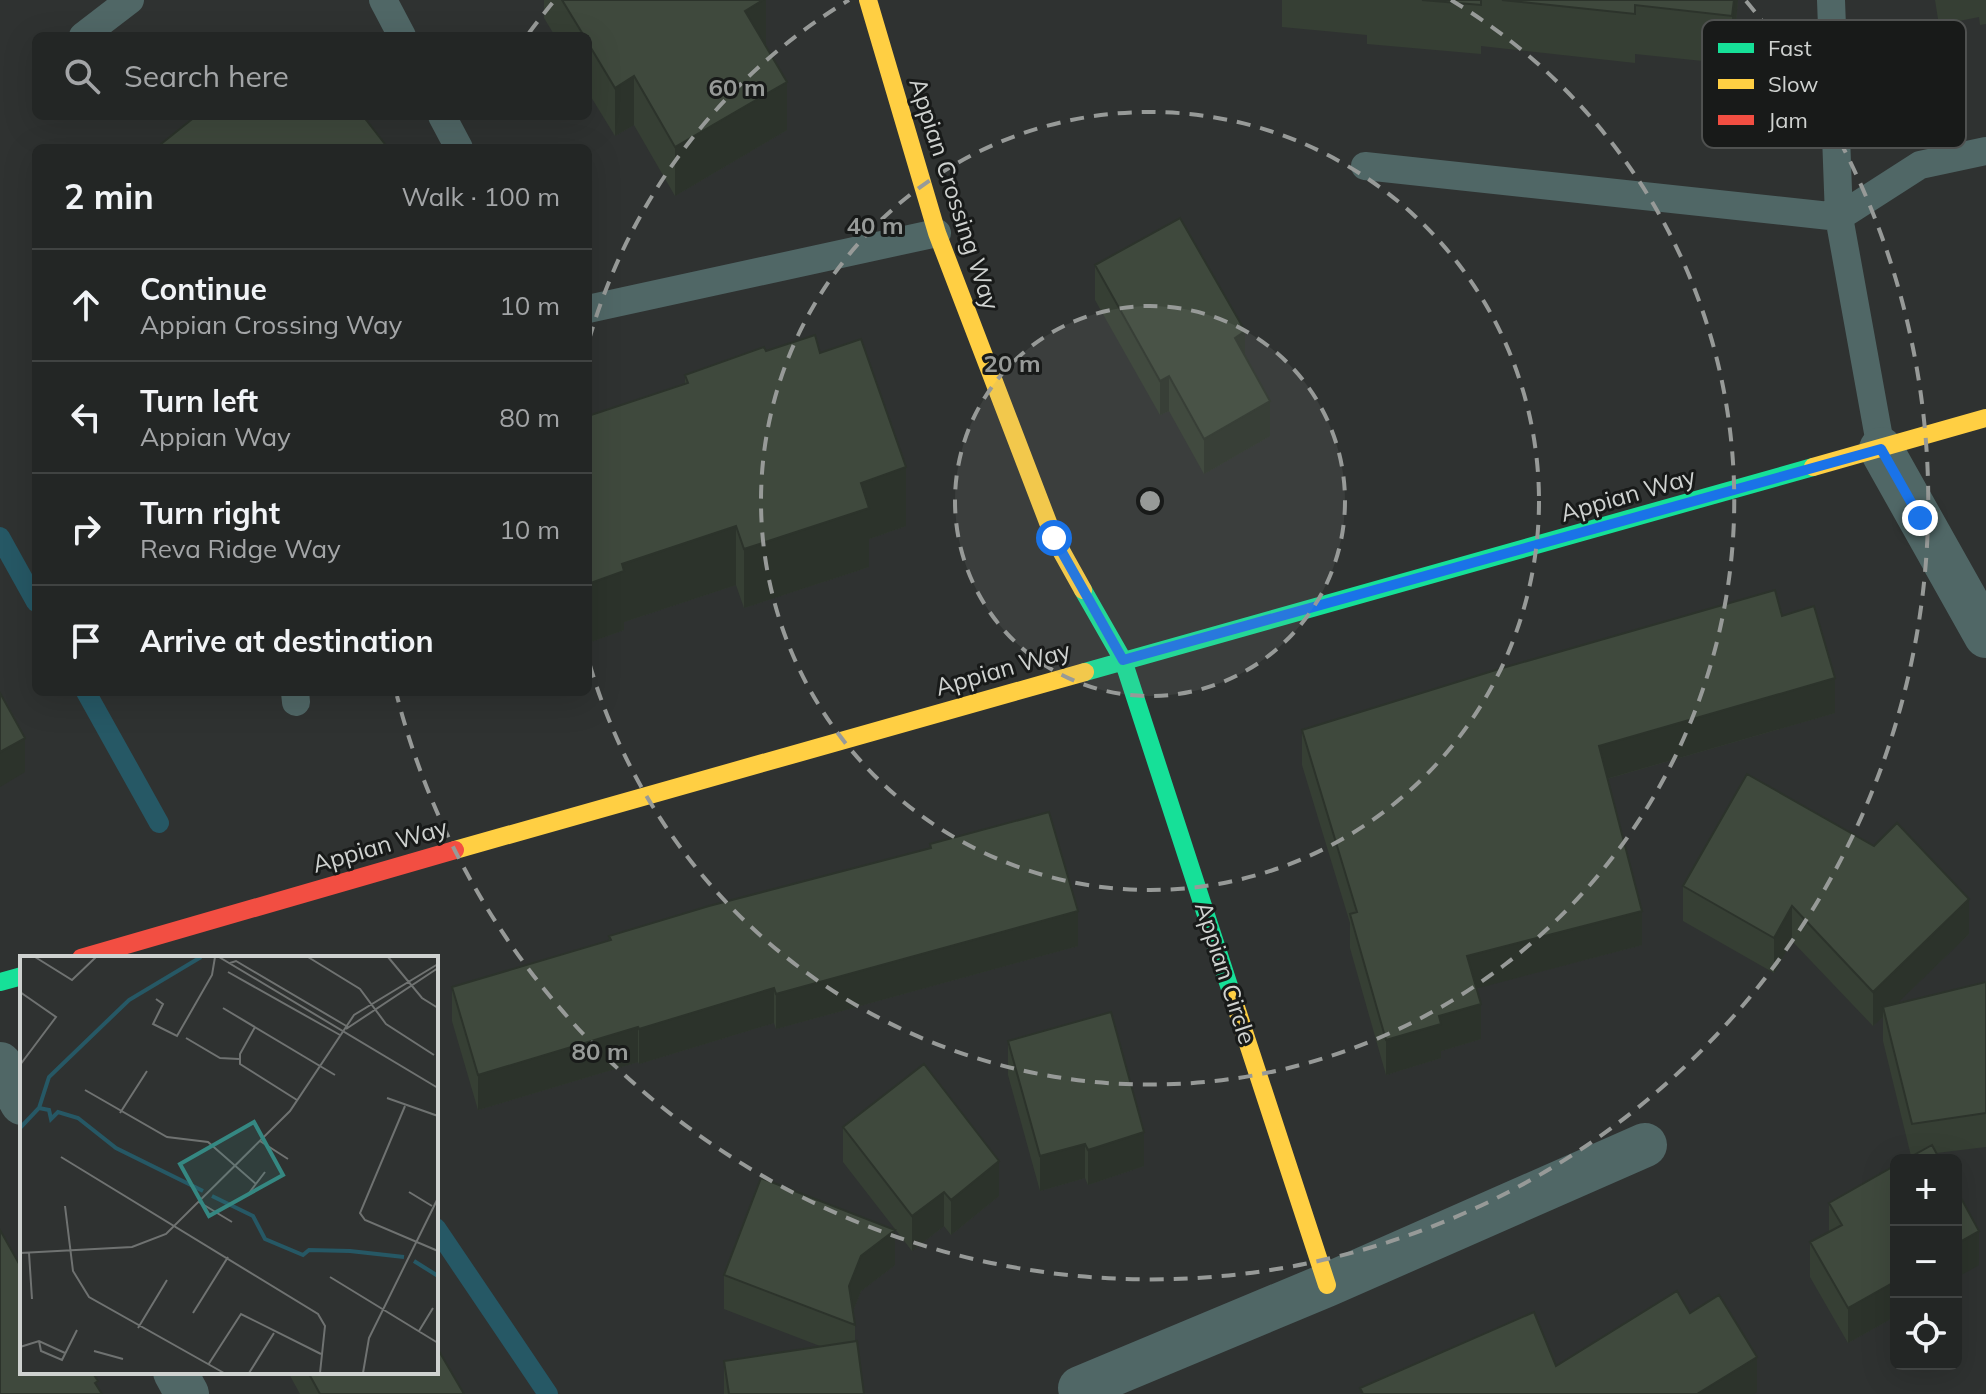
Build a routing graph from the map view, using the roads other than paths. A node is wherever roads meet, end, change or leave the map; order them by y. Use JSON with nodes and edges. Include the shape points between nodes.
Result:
{"nodes":[{"id":1,"x":130,"y":0,"type":"edge"},
{"id":2,"x":383,"y":0,"type":"edge"},
{"id":3,"x":868,"y":0,"type":"edge"},
{"id":4,"x":1831,"y":0,"type":"edge"},
{"id":5,"x":1832,"y":20,"type":"edge"},
{"id":6,"x":88,"y":32,"type":"edge"},
{"id":7,"x":400,"y":32,"type":"edge"},
{"id":8,"x":444,"y":120,"type":"edge"},
{"id":9,"x":457,"y":144,"type":"edge"},
{"id":10,"x":1836,"y":148,"type":"edge"},
{"id":11,"x":1986,"y":151,"type":"edge"},
{"id":12,"x":1365,"y":166,"type":"dead end"},
{"id":13,"x":1839,"y":217,"type":"junction"},
{"id":14,"x":937,"y":233,"type":"junction"},
{"id":15,"x":592,"y":308,"type":"edge"},
{"id":16,"x":1986,"y":418,"type":"edge"},
{"id":17,"x":1881,"y":449,"type":"junction"},
{"id":18,"x":1986,"y":636,"type":"edge"},
{"id":19,"x":1123,"y":660,"type":"junction"},
{"id":20,"x":88,"y":956,"type":"edge"},
{"id":21,"x":20,"y":977,"type":"edge"},
{"id":22,"x":0,"y":982,"type":"edge"},
{"id":23,"x":0,"y":1064,"type":"edge"},
{"id":24,"x":20,"y":1099,"type":"edge"},
{"id":25,"x":1645,"y":1145,"type":"dead end"},
{"id":26,"x":1327,"y":1285,"type":"junction"},
{"id":27,"x":176,"y":1374,"type":"edge"},
{"id":28,"x":1080,"y":1388,"type":"dead end"},
{"id":29,"x":187,"y":1394,"type":"edge"}],
"edges":[{"from":1,"to":6,"type":"lane"},
{"from":2,"to":7,"type":"lane"},
{"from":3,"to":14,"type":"street","name":"Appian Crossing Way"},
{"from":4,"to":5,"type":"lane"},
{"from":8,"to":9,"type":"lane"},
{"from":10,"to":13,"type":"lane"},
{"from":11,"to":13,"type":"lane","via":[[1920,165]]},
{"from":12,"to":13,"type":"lane"},
{"from":13,"to":17,"type":"lane"},
{"from":14,"to":15,"type":"lane"},
{"from":14,"to":19,"type":"street","name":"Appian Crossing Way","via":[[1054,538]]},
{"from":16,"to":17,"type":"street","name":"Appian Way"},
{"from":17,"to":18,"type":"street"},
{"from":17,"to":19,"type":"street","name":"Appian Way"},
{"from":19,"to":20,"type":"street","name":"Appian Way"},
{"from":19,"to":26,"type":"street","name":"Appian Circle"},
{"from":21,"to":22,"type":"street"},
{"from":23,"to":24,"type":"street"},
{"from":25,"to":26,"type":"street"},
{"from":26,"to":28,"type":"street"},
{"from":27,"to":29,"type":"street"}]}
